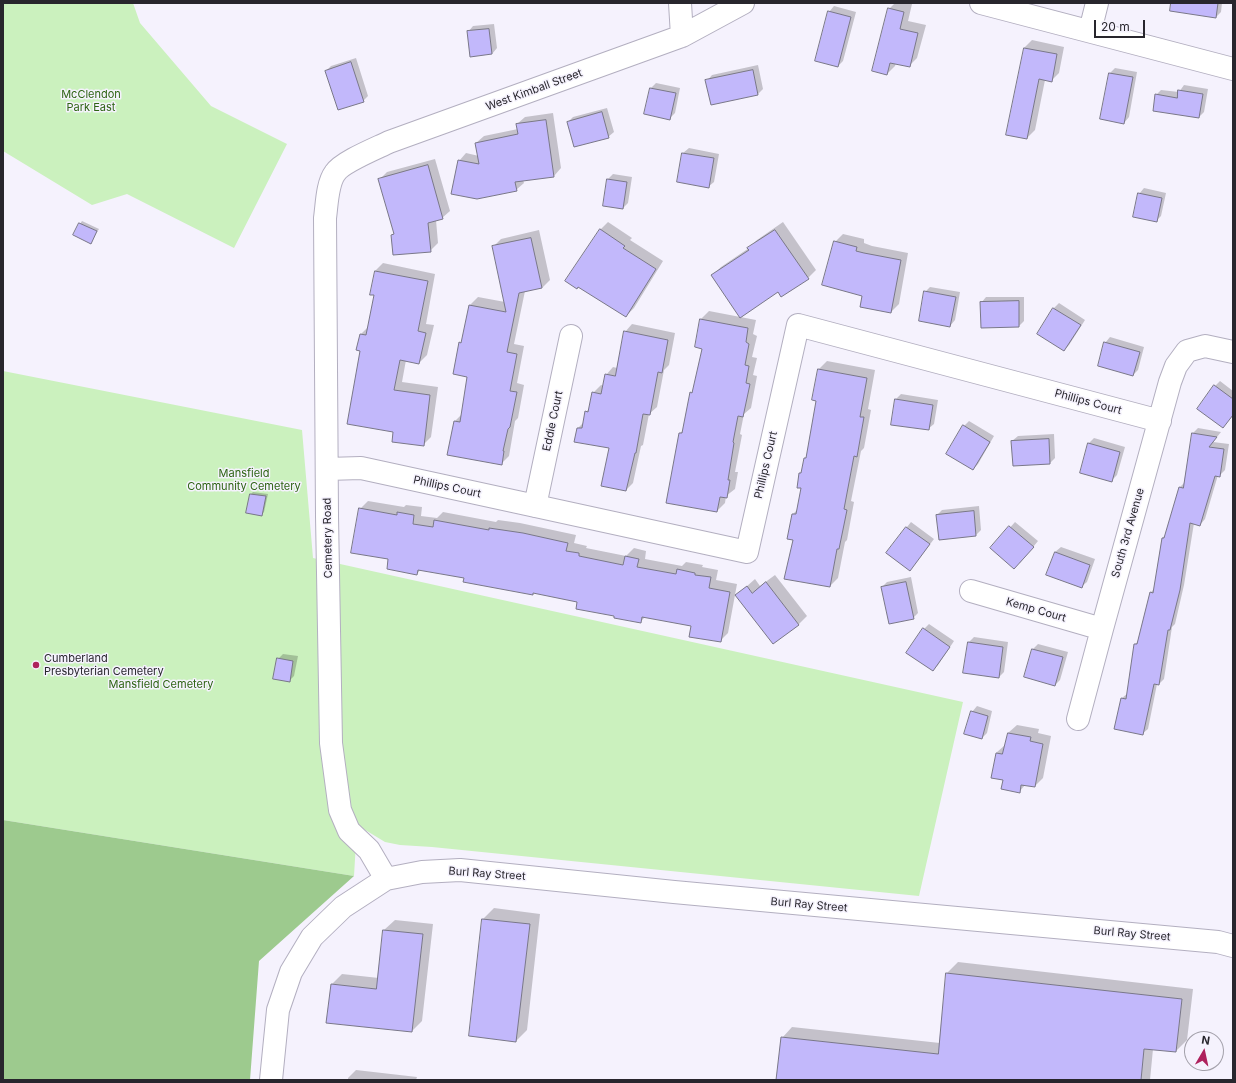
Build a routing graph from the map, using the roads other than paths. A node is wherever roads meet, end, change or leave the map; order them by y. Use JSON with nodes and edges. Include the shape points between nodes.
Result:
{"nodes":[{"id":1,"x":680,"y":3,"type":"edge"},
{"id":2,"x":743,"y":3,"type":"edge"},
{"id":3,"x":981,"y":3,"type":"edge"},
{"id":4,"x":1097,"y":3,"type":"edge"},
{"id":5,"x":1090,"y":31,"type":"junction"},
{"id":6,"x":682,"y":36,"type":"junction"},
{"id":7,"x":1233,"y":68,"type":"edge"},
{"id":8,"x":332,"y":181,"type":"joint"},
{"id":9,"x":571,"y":336,"type":"dead end"},
{"id":10,"x":1233,"y":352,"type":"edge"},
{"id":11,"x":1160,"y":420,"type":"junction"},
{"id":12,"x":327,"y":469,"type":"junction"},
{"id":13,"x":535,"y":506,"type":"junction"},
{"id":14,"x":971,"y":591,"type":"dead end"},
{"id":15,"x":1102,"y":629,"type":"junction"},
{"id":16,"x":1078,"y":719,"type":"dead end"},
{"id":17,"x":386,"y":879,"type":"junction"},
{"id":18,"x":1233,"y":946,"type":"edge"},
{"id":19,"x":271,"y":1080,"type":"edge"}],
"edges":[{"from":1,"to":6,"type":"street"},
{"from":2,"to":6,"type":"street","name":"West Kimball Street"},
{"from":3,"to":5,"type":"street"},
{"from":4,"to":5,"type":"street"},
{"from":5,"to":7,"type":"street"},
{"from":6,"to":8,"type":"street","name":"West Kimball Street","via":[[389,142],[351,160],[335,172]]},
{"from":8,"to":12,"type":"street","name":"Cemetery Road","via":[[328,190],[325,218]]},
{"from":9,"to":13,"type":"street","name":"Eddie Court"},
{"from":10,"to":11,"type":"street","name":"South 3rd Avenue","via":[[1205,346],[1187,351],[1176,366]]},
{"from":11,"to":13,"type":"street","name":"Phillips Court","via":[[798,325],[747,552]]},
{"from":11,"to":15,"type":"street","name":"South 3rd Avenue"},
{"from":12,"to":13,"type":"street","name":"Phillips Court","via":[[361,468]]},
{"from":12,"to":17,"type":"street","name":"Cemetery Road","via":[[331,743],[340,810],[348,831],[368,850]]},
{"from":14,"to":15,"type":"street","name":"Kemp Court"},
{"from":15,"to":16,"type":"street","name":"South 3rd Avenue"},
{"from":17,"to":18,"type":"street","name":"Burl Ray Street","via":[[422,872],[460,870],[1218,942]]},
{"from":17,"to":19,"type":"street","via":[[343,908],[312,937],[291,972],[278,1010]]}]}
